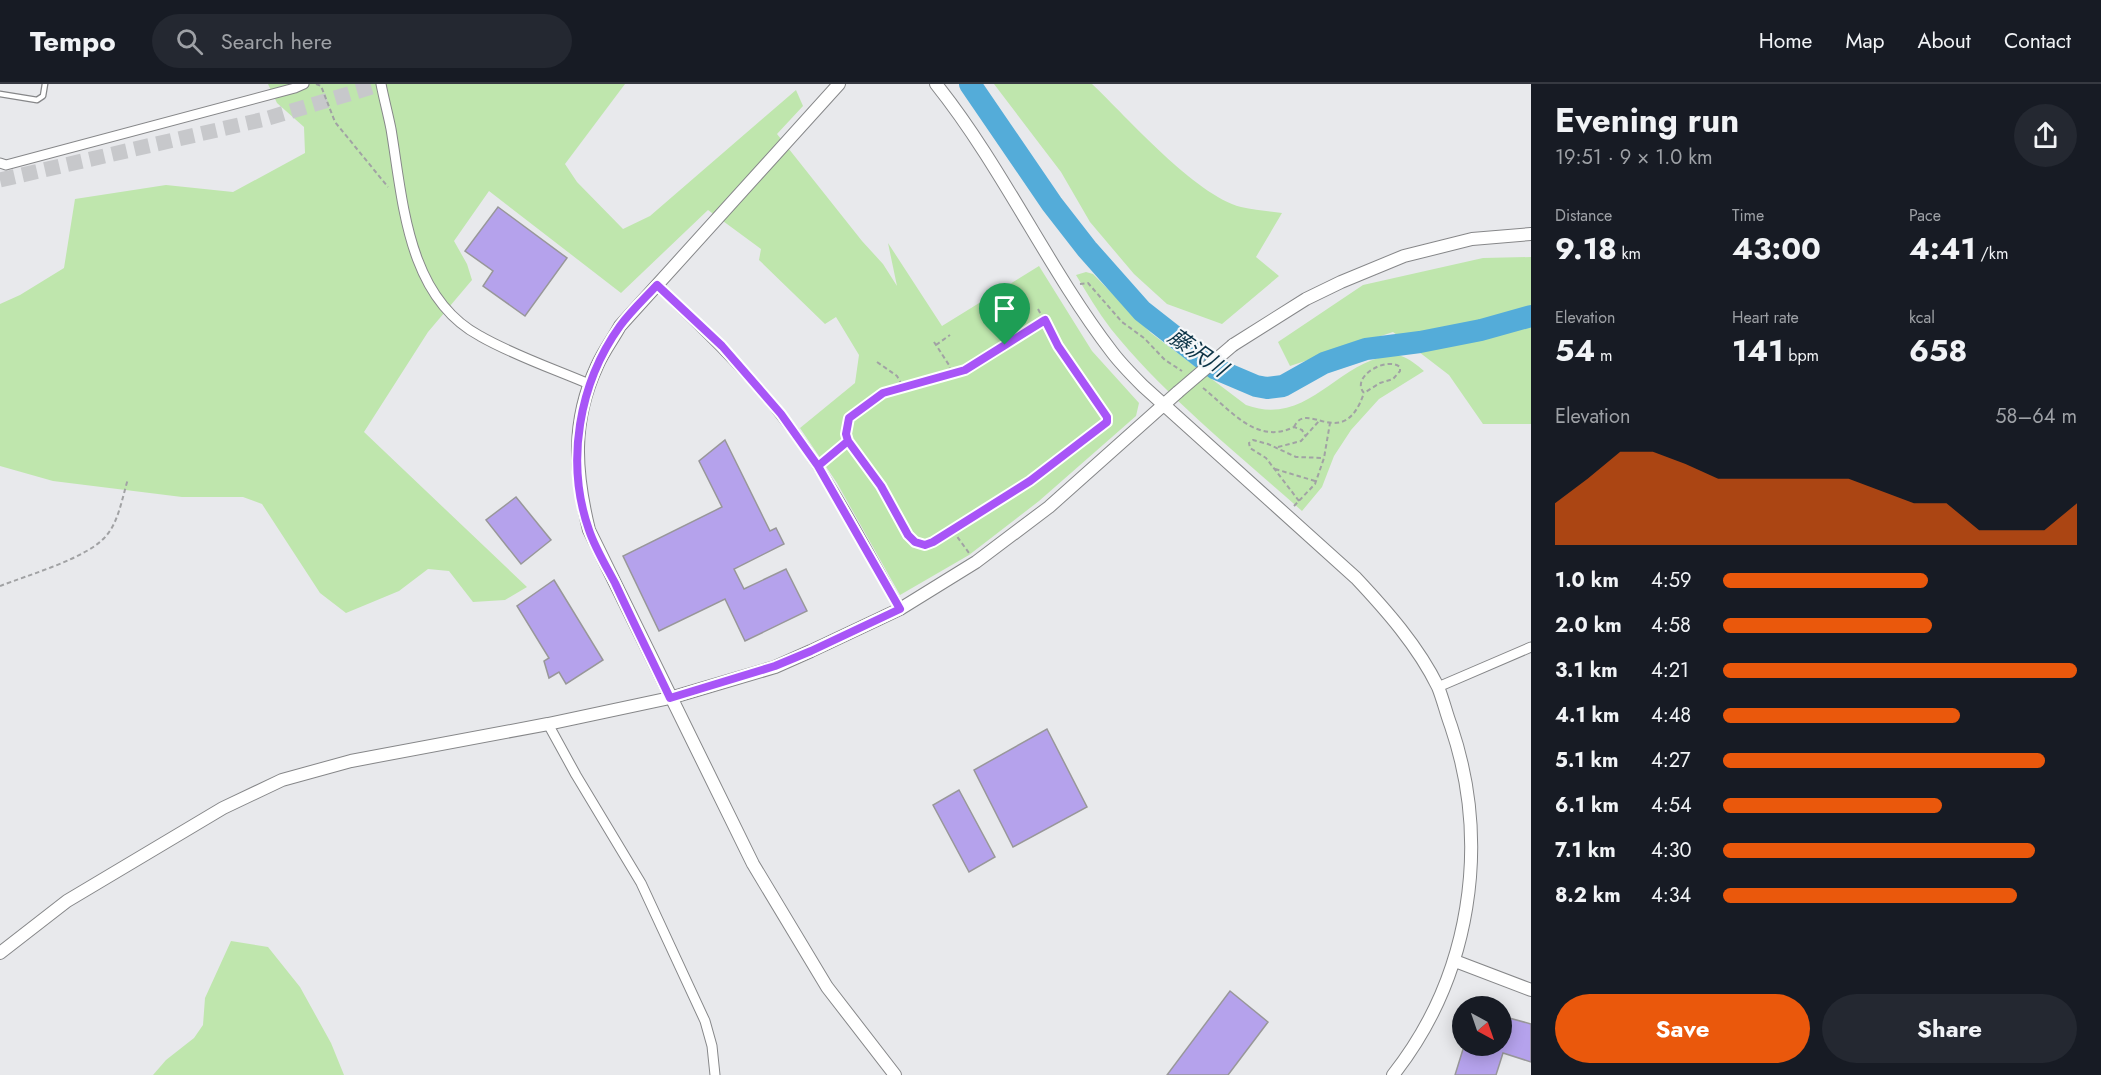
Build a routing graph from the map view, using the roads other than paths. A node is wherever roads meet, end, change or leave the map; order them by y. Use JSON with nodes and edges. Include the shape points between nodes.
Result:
{"nodes":[{"id":1,"x":45,"y":84,"type":"edge"},
{"id":2,"x":304,"y":84,"type":"edge"},
{"id":3,"x":381,"y":84,"type":"edge"},
{"id":4,"x":839,"y":84,"type":"edge"},
{"id":5,"x":936,"y":84,"type":"edge"},
{"id":6,"x":0,"y":94,"type":"edge"},
{"id":7,"x":0,"y":164,"type":"edge"},
{"id":8,"x":1531,"y":234,"type":"edge"},
{"id":9,"x":657,"y":285,"type":"junction"},
{"id":10,"x":590,"y":384,"type":"junction"},
{"id":11,"x":1164,"y":404,"type":"junction"},
{"id":12,"x":900,"y":609,"type":"junction"},
{"id":13,"x":1531,"y":647,"type":"edge"},
{"id":14,"x":1438,"y":687,"type":"junction"},
{"id":15,"x":670,"y":698,"type":"junction"},
{"id":16,"x":548,"y":724,"type":"junction"},
{"id":17,"x":0,"y":953,"type":"edge"},
{"id":18,"x":1455,"y":961,"type":"junction"},
{"id":19,"x":1531,"y":990,"type":"edge"},
{"id":20,"x":715,"y":1075,"type":"edge"},
{"id":21,"x":895,"y":1075,"type":"edge"},
{"id":22,"x":1393,"y":1075,"type":"edge"}],
"edges":[{"from":1,"to":6,"type":"lane","via":[[43,96],[37,100]]},
{"from":2,"to":7,"type":"street"},
{"from":3,"to":10,"type":"street","via":[[401,203],[435,297],[479,336]]},
{"from":4,"to":9,"type":"street"},
{"from":5,"to":11,"type":"street","via":[[978,142],[1113,354]]},
{"from":8,"to":11,"type":"street","bridge":true,"via":[[1472,239],[1404,256],[1306,299],[1233,345]]},
{"from":9,"to":10,"type":"street","via":[[620,326]]},
{"from":9,"to":12,"type":"street","via":[[729,355],[781,414],[818,466]]},
{"from":10,"to":15,"type":"street","via":[[579,428],[577,471],[581,499],[589,530]]},
{"from":11,"to":12,"type":"street","via":[[1049,507],[976,562]]},
{"from":11,"to":14,"type":"street","via":[[1356,578],[1387,611]]},
{"from":12,"to":15,"type":"street","via":[[775,666]]},
{"from":13,"to":14,"type":"street"},
{"from":14,"to":18,"type":"street","via":[[1467,783],[1471,837],[1464,922]]},
{"from":15,"to":16,"type":"street"},
{"from":15,"to":21,"type":"street","via":[[753,864],[827,987]]},
{"from":16,"to":17,"type":"street","via":[[351,761],[282,780],[223,808],[67,901]]},
{"from":16,"to":20,"type":"street","via":[[641,883],[705,1021]]},
{"from":18,"to":19,"type":"street"},
{"from":18,"to":22,"type":"street","via":[[1430,1017]]}]}
